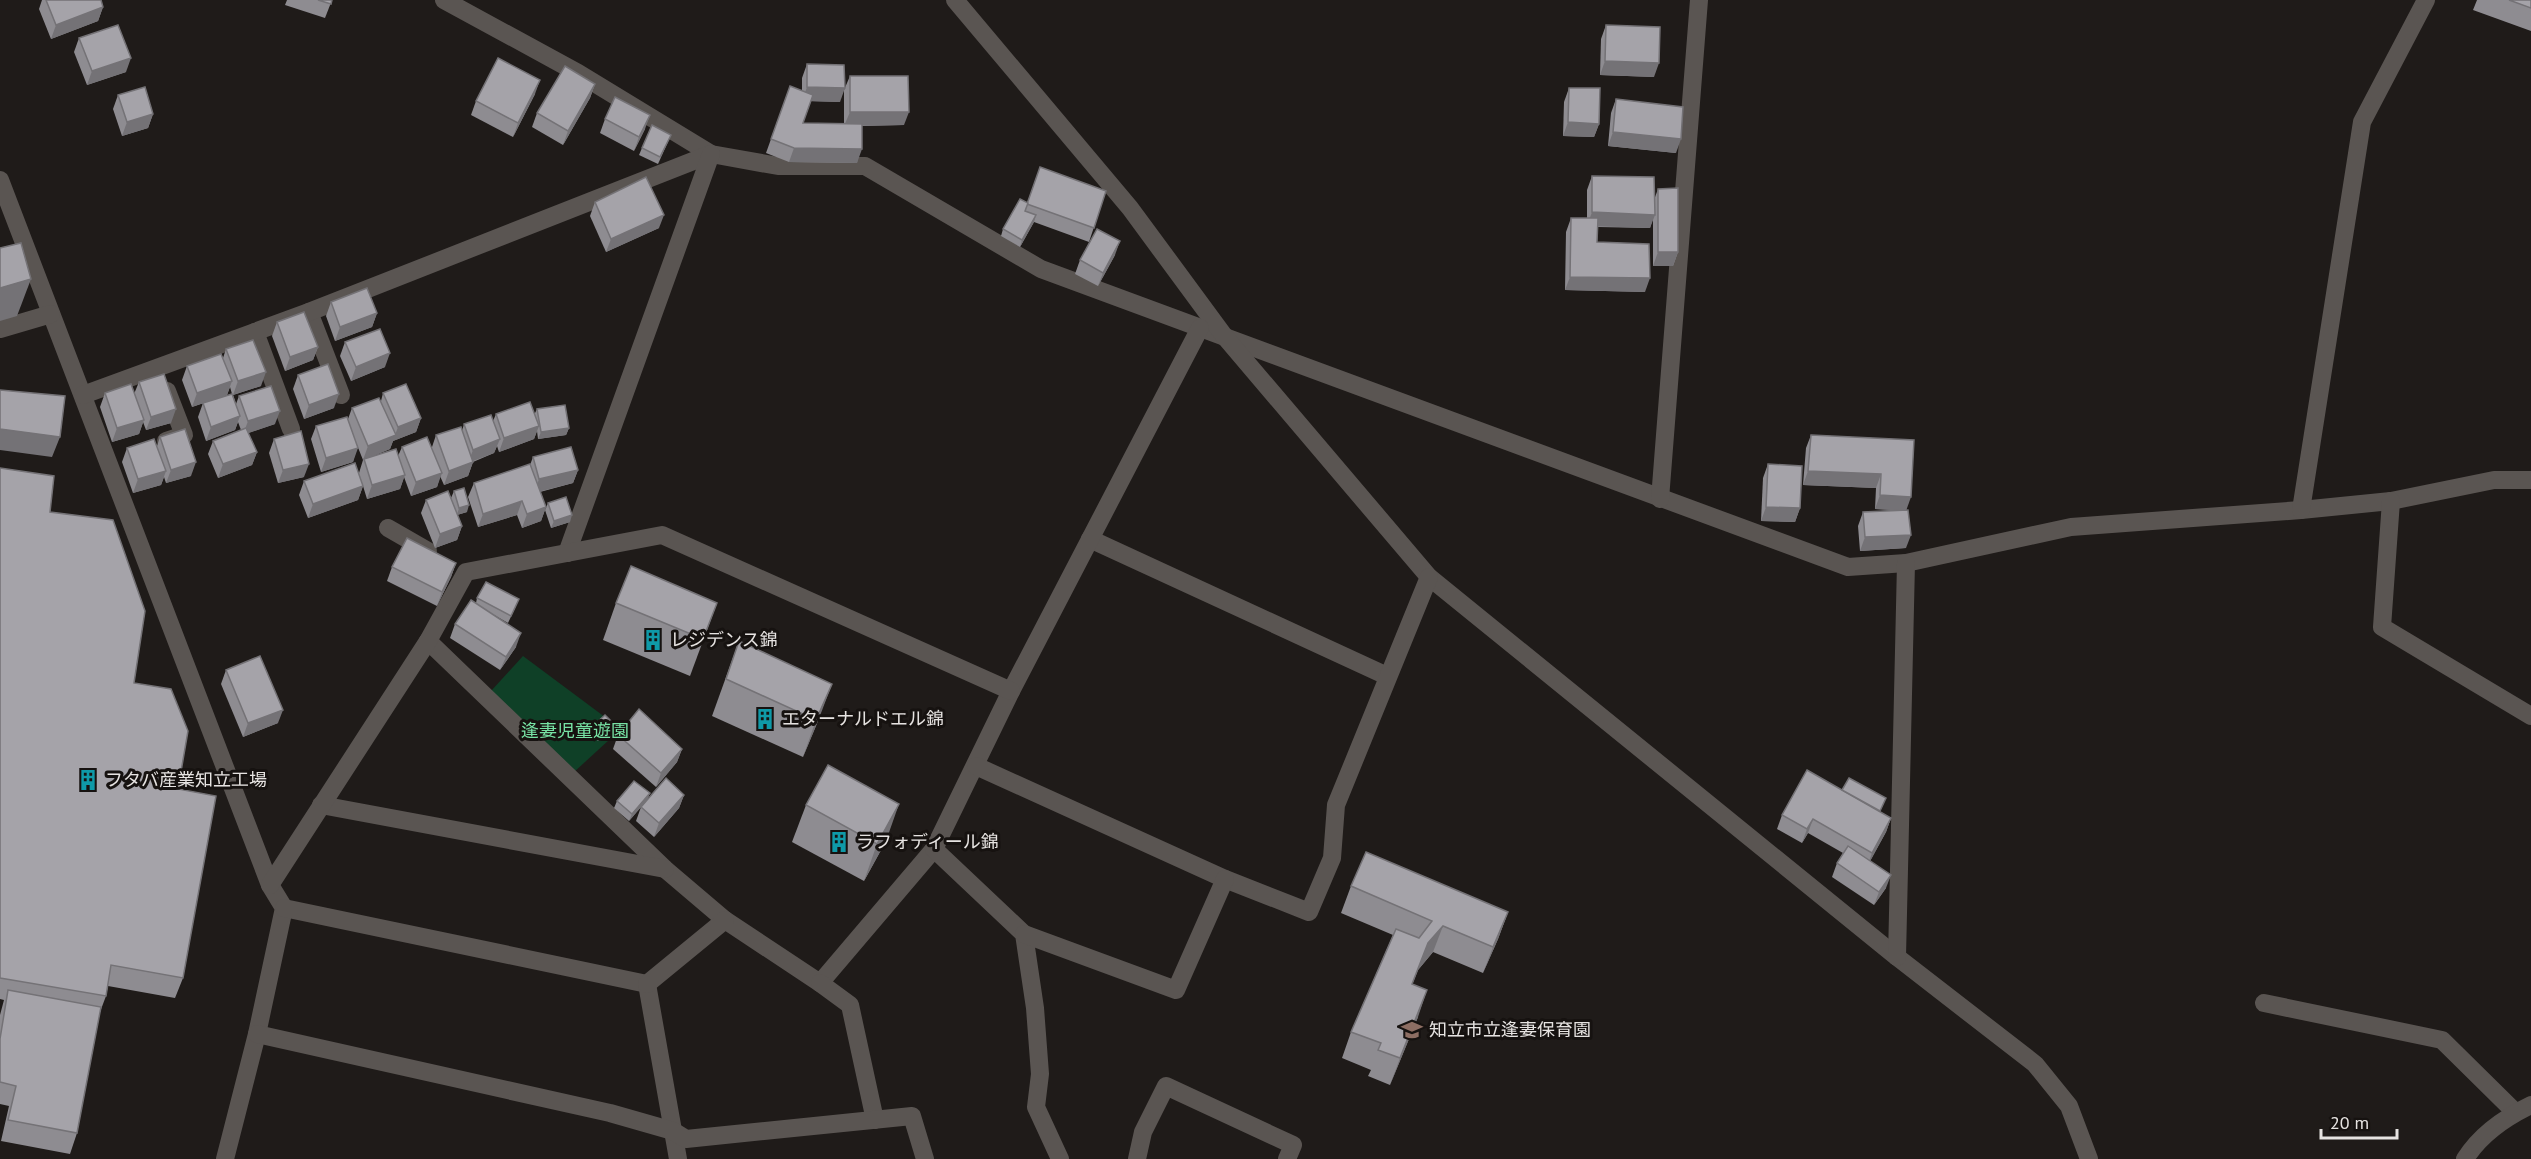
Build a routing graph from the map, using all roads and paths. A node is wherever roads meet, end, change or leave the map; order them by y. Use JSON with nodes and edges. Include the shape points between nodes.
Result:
{"nodes":[{"id":1,"x":444,"y":0,"type":"edge"},
{"id":2,"x":955,"y":0,"type":"edge"},
{"id":3,"x":1699,"y":0,"type":"edge"},
{"id":4,"x":2426,"y":0,"type":"edge"},
{"id":5,"x":711,"y":154,"type":"junction"},
{"id":6,"x":0,"y":180,"type":"edge"},
{"id":7,"x":309,"y":312,"type":"junction"},
{"id":8,"x":51,"y":314,"type":"junction"},
{"id":9,"x":1200,"y":328,"type":"junction"},
{"id":10,"x":0,"y":329,"type":"edge"},
{"id":11,"x":255,"y":332,"type":"junction"},
{"id":12,"x":1225,"y":337,"type":"junction"},
{"id":13,"x":157,"y":367,"type":"junction"},
{"id":14,"x":83,"y":394,"type":"junction"},
{"id":15,"x":341,"y":395,"type":"edge"},
{"id":16,"x":291,"y":429,"type":"dead end"},
{"id":17,"x":166,"y":441,"type":"edge"},
{"id":18,"x":2531,"y":480,"type":"edge"},
{"id":19,"x":1660,"y":499,"type":"junction"},
{"id":20,"x":2391,"y":501,"type":"junction"},
{"id":21,"x":2301,"y":510,"type":"junction"},
{"id":22,"x":388,"y":528,"type":"dead end"},
{"id":23,"x":1090,"y":539,"type":"junction"},
{"id":24,"x":567,"y":554,"type":"junction"},
{"id":25,"x":1906,"y":563,"type":"junction"},
{"id":26,"x":466,"y":572,"type":"junction"},
{"id":27,"x":1429,"y":577,"type":"junction"},
{"id":28,"x":428,"y":641,"type":"junction"},
{"id":29,"x":1387,"y":676,"type":"junction"},
{"id":30,"x":1011,"y":691,"type":"junction"},
{"id":31,"x":2531,"y":716,"type":"edge"},
{"id":32,"x":976,"y":766,"type":"junction"},
{"id":33,"x":321,"y":805,"type":"junction"},
{"id":34,"x":934,"y":849,"type":"junction"},
{"id":35,"x":665,"y":869,"type":"junction"},
{"id":36,"x":1225,"y":879,"type":"junction"},
{"id":37,"x":270,"y":885,"type":"junction"},
{"id":38,"x":284,"y":908,"type":"junction"},
{"id":39,"x":725,"y":920,"type":"junction"},
{"id":40,"x":1024,"y":934,"type":"junction"},
{"id":41,"x":1897,"y":957,"type":"junction"},
{"id":42,"x":820,"y":983,"type":"junction"},
{"id":43,"x":647,"y":984,"type":"junction"},
{"id":44,"x":2265,"y":1003,"type":"dead end"},
{"id":45,"x":257,"y":1034,"type":"junction"},
{"id":46,"x":2523,"y":1108,"type":"edge"},
{"id":47,"x":875,"y":1120,"type":"junction"},
{"id":48,"x":673,"y":1131,"type":"junction"},
{"id":49,"x":225,"y":1159,"type":"edge"},
{"id":50,"x":678,"y":1159,"type":"edge"},
{"id":51,"x":925,"y":1159,"type":"edge"},
{"id":52,"x":1060,"y":1159,"type":"edge"},
{"id":53,"x":1137,"y":1159,"type":"edge"},
{"id":54,"x":1287,"y":1159,"type":"edge"},
{"id":55,"x":2089,"y":1159,"type":"edge"},
{"id":56,"x":2465,"y":1159,"type":"edge"}],
"edges":[{"from":1,"to":5,"type":"street","via":[[578,73]]},
{"from":2,"to":12,"type":"street","via":[[1130,208]]},
{"from":3,"to":19,"type":"street"},
{"from":4,"to":21,"type":"street","via":[[2362,122]]},
{"from":5,"to":7,"type":"street"},
{"from":5,"to":9,"type":"street","via":[[778,166],[865,166],[1041,269]]},
{"from":5,"to":24,"type":"street"},
{"from":6,"to":8,"type":"street"},
{"from":7,"to":11,"type":"street"},
{"from":7,"to":15,"type":"street"},
{"from":8,"to":10,"type":"street"},
{"from":8,"to":14,"type":"street"},
{"from":9,"to":12,"type":"street"},
{"from":9,"to":23,"type":"street"},
{"from":11,"to":13,"type":"street"},
{"from":11,"to":16,"type":"street"},
{"from":12,"to":19,"type":"street"},
{"from":12,"to":27,"type":"street"},
{"from":13,"to":14,"type":"street"},
{"from":13,"to":17,"type":"street","via":[[184,435]]},
{"from":14,"to":37,"type":"street"},
{"from":18,"to":20,"type":"street","via":[[2494,480]]},
{"from":19,"to":25,"type":"street","via":[[1848,567]]},
{"from":20,"to":21,"type":"street"},
{"from":20,"to":31,"type":"street","via":[[2382,627]]},
{"from":21,"to":25,"type":"street","via":[[2071,527]]},
{"from":22,"to":26,"type":"street"},
{"from":23,"to":29,"type":"street"},
{"from":23,"to":30,"type":"street"},
{"from":24,"to":26,"type":"street"},
{"from":24,"to":30,"type":"street","via":[[662,535]]},
{"from":25,"to":41,"type":"street"},
{"from":26,"to":28,"type":"street"},
{"from":27,"to":29,"type":"street"},
{"from":27,"to":41,"type":"street"},
{"from":28,"to":33,"type":"street"},
{"from":28,"to":35,"type":"street"},
{"from":29,"to":36,"type":"street","via":[[1336,805],[1332,858],[1309,912]]},
{"from":30,"to":32,"type":"street"},
{"from":32,"to":34,"type":"street"},
{"from":32,"to":36,"type":"street"},
{"from":33,"to":35,"type":"street"},
{"from":33,"to":37,"type":"street"},
{"from":34,"to":40,"type":"street"},
{"from":34,"to":42,"type":"street"},
{"from":35,"to":39,"type":"street"},
{"from":36,"to":40,"type":"street","via":[[1176,990]]},
{"from":37,"to":38,"type":"street"},
{"from":38,"to":43,"type":"street"},
{"from":38,"to":45,"type":"street"},
{"from":39,"to":42,"type":"street"},
{"from":39,"to":43,"type":"street"},
{"from":40,"to":52,"type":"street","via":[[1039,1063],[1036,1107]]},
{"from":41,"to":55,"type":"street","via":[[2035,1064],[2069,1106]]},
{"from":42,"to":47,"type":"street","via":[[850,1005]]},
{"from":43,"to":48,"type":"street"},
{"from":44,"to":46,"type":"street","via":[[2442,1040]]},
{"from":45,"to":48,"type":"street","via":[[610,1113]]},
{"from":45,"to":49,"type":"street"},
{"from":46,"to":56,"type":"street","via":[[2475,1144]]},
{"from":47,"to":48,"type":"street","via":[[686,1139]]},
{"from":47,"to":51,"type":"street","via":[[912,1116]]},
{"from":48,"to":50,"type":"street"},
{"from":53,"to":54,"type":"street","via":[[1143,1132],[1166,1086],[1293,1145]]}]}
